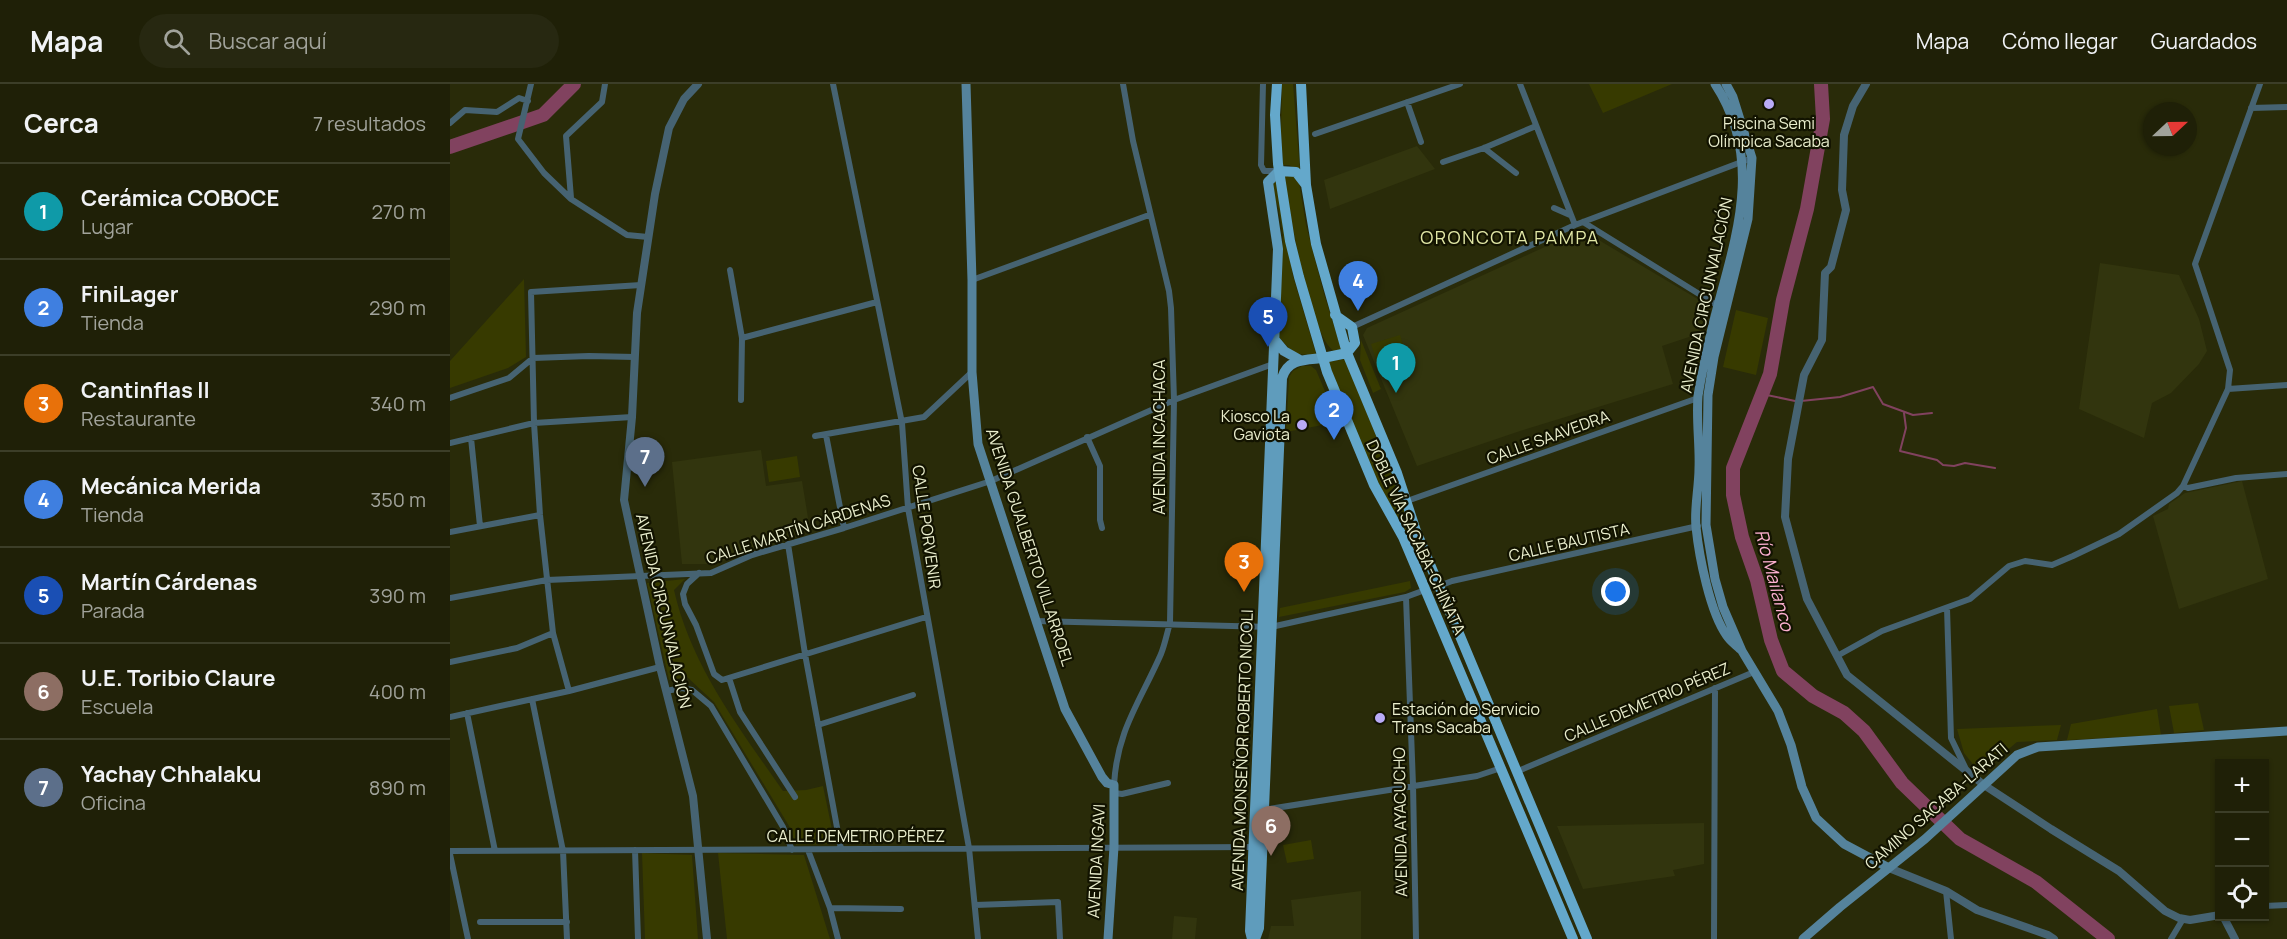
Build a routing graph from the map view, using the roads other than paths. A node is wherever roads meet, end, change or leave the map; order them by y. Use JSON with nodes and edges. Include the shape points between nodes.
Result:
{"nodes":[{"id":1,"x":531,"y":84,"type":"edge"},
{"id":2,"x":605,"y":84,"type":"edge"},
{"id":3,"x":698,"y":84,"type":"edge"},
{"id":4,"x":833,"y":84,"type":"edge"},
{"id":5,"x":966,"y":84,"type":"edge"},
{"id":6,"x":1123,"y":84,"type":"edge"},
{"id":7,"x":1263,"y":84,"type":"edge"},
{"id":8,"x":1277,"y":84,"type":"edge"},
{"id":9,"x":1301,"y":84,"type":"edge"},
{"id":10,"x":1460,"y":84,"type":"edge"},
{"id":11,"x":1520,"y":84,"type":"edge"},
{"id":12,"x":1715,"y":84,"type":"edge"},
{"id":13,"x":1726,"y":84,"type":"edge"},
{"id":14,"x":1866,"y":84,"type":"edge"},
{"id":15,"x":2260,"y":84,"type":"edge"},
{"id":16,"x":528,"y":101,"type":"junction"},
{"id":17,"x":1407,"y":102,"type":"junction"},
{"id":18,"x":2287,"y":107,"type":"edge"},
{"id":19,"x":2252,"y":108,"type":"junction"},
{"id":20,"x":450,"y":123,"type":"edge"},
{"id":21,"x":1536,"y":126,"type":"junction"},
{"id":22,"x":1315,"y":134,"type":"dead end"},
{"id":23,"x":1421,"y":142,"type":"dead end"},
{"id":24,"x":1484,"y":148,"type":"junction"},
{"id":25,"x":1748,"y":159,"type":"junction"},
{"id":26,"x":1443,"y":162,"type":"dead end"},
{"id":27,"x":1279,"y":171,"type":"junction"},
{"id":28,"x":1516,"y":173,"type":"dead end"},
{"id":29,"x":1306,"y":185,"type":"junction"},
{"id":30,"x":571,"y":199,"type":"junction"},
{"id":31,"x":1554,"y":208,"type":"dead end"},
{"id":32,"x":1149,"y":215,"type":"junction"},
{"id":33,"x":1571,"y":216,"type":"junction"},
{"id":34,"x":1583,"y":222,"type":"junction"},
{"id":35,"x":1575,"y":225,"type":"junction"},
{"id":36,"x":648,"y":237,"type":"junction"},
{"id":37,"x":730,"y":270,"type":"dead end"},
{"id":38,"x":972,"y":280,"type":"junction"},
{"id":39,"x":641,"y":285,"type":"junction"},
{"id":40,"x":877,"y":302,"type":"junction"},
{"id":41,"x":1722,"y":308,"type":"junction"},
{"id":42,"x":1335,"y":315,"type":"junction"},
{"id":43,"x":1352,"y":327,"type":"junction"},
{"id":44,"x":742,"y":338,"type":"junction"},
{"id":45,"x":1274,"y":339,"type":"junction"},
{"id":46,"x":1347,"y":353,"type":"junction"},
{"id":47,"x":635,"y":357,"type":"junction"},
{"id":48,"x":533,"y":358,"type":"junction"},
{"id":49,"x":1323,"y":358,"type":"junction"},
{"id":50,"x":1300,"y":360,"type":"junction"},
{"id":51,"x":1273,"y":364,"type":"junction"},
{"id":52,"x":972,"y":372,"type":"junction"},
{"id":53,"x":2287,"y":385,"type":"edge"},
{"id":54,"x":2228,"y":389,"type":"junction"},
{"id":55,"x":450,"y":398,"type":"edge"},
{"id":56,"x":1698,"y":398,"type":"junction"},
{"id":57,"x":741,"y":400,"type":"dead end"},
{"id":58,"x":1174,"y":400,"type":"junction"},
{"id":59,"x":632,"y":417,"type":"junction"},
{"id":60,"x":534,"y":423,"type":"junction"},
{"id":61,"x":902,"y":423,"type":"junction"},
{"id":62,"x":826,"y":435,"type":"junction"},
{"id":63,"x":815,"y":436,"type":"dead end"},
{"id":64,"x":1087,"y":437,"type":"junction"},
{"id":65,"x":471,"y":438,"type":"junction"},
{"id":66,"x":450,"y":443,"type":"edge"},
{"id":67,"x":2287,"y":474,"type":"edge"},
{"id":68,"x":991,"y":481,"type":"junction"},
{"id":69,"x":2182,"y":486,"type":"junction"},
{"id":70,"x":1407,"y":501,"type":"junction"},
{"id":71,"x":908,"y":508,"type":"junction"},
{"id":72,"x":540,"y":515,"type":"junction"},
{"id":73,"x":1706,"y":525,"type":"junction"},
{"id":74,"x":480,"y":526,"type":"junction"},
{"id":75,"x":1696,"y":526,"type":"junction"},
{"id":76,"x":844,"y":528,"type":"junction"},
{"id":77,"x":1102,"y":528,"type":"dead end"},
{"id":78,"x":450,"y":532,"type":"edge"},
{"id":79,"x":788,"y":544,"type":"junction"},
{"id":80,"x":699,"y":573,"type":"junction"},
{"id":81,"x":640,"y":577,"type":"junction"},
{"id":82,"x":547,"y":580,"type":"junction"},
{"id":83,"x":1439,"y":586,"type":"junction"},
{"id":84,"x":1425,"y":590,"type":"junction"},
{"id":85,"x":1406,"y":597,"type":"junction"},
{"id":86,"x":450,"y":598,"type":"edge"},
{"id":87,"x":1947,"y":608,"type":"junction"},
{"id":88,"x":926,"y":617,"type":"junction"},
{"id":89,"x":1035,"y":621,"type":"junction"},
{"id":90,"x":1170,"y":623,"type":"junction"},
{"id":91,"x":1266,"y":627,"type":"junction"},
{"id":92,"x":553,"y":633,"type":"junction"},
{"id":93,"x":1742,"y":651,"type":"junction"},
{"id":94,"x":805,"y":654,"type":"junction"},
{"id":95,"x":1837,"y":656,"type":"junction"},
{"id":96,"x":450,"y":662,"type":"edge"},
{"id":97,"x":660,"y":667,"type":"junction"},
{"id":98,"x":1754,"y":672,"type":"junction"},
{"id":99,"x":729,"y":678,"type":"junction"},
{"id":100,"x":1715,"y":688,"type":"junction"},
{"id":101,"x":569,"y":691,"type":"junction"},
{"id":102,"x":666,"y":692,"type":"junction"},
{"id":103,"x":913,"y":695,"type":"dead end"},
{"id":104,"x":532,"y":699,"type":"junction"},
{"id":105,"x":467,"y":713,"type":"junction"},
{"id":106,"x":450,"y":717,"type":"edge"},
{"id":107,"x":818,"y":725,"type":"junction"},
{"id":108,"x":2287,"y":731,"type":"edge"},
{"id":109,"x":1502,"y":768,"type":"junction"},
{"id":110,"x":1966,"y":769,"type":"junction"},
{"id":111,"x":1518,"y":771,"type":"junction"},
{"id":112,"x":1168,"y":783,"type":"dead end"},
{"id":113,"x":1413,"y":785,"type":"junction"},
{"id":114,"x":1984,"y":785,"type":"junction"},
{"id":115,"x":1114,"y":789,"type":"junction"},
{"id":116,"x":795,"y":797,"type":"dead end"},
{"id":117,"x":1259,"y":811,"type":"junction"},
{"id":118,"x":1114,"y":847,"type":"junction"},
{"id":119,"x":1257,"y":847,"type":"junction"},
{"id":120,"x":969,"y":848,"type":"junction"},
{"id":121,"x":841,"y":849,"type":"junction"},
{"id":122,"x":634,"y":850,"type":"junction"},
{"id":123,"x":792,"y":850,"type":"junction"},
{"id":124,"x":808,"y":850,"type":"junction"},
{"id":125,"x":495,"y":851,"type":"junction"},
{"id":126,"x":563,"y":851,"type":"junction"},
{"id":127,"x":698,"y":851,"type":"junction"},
{"id":128,"x":450,"y":852,"type":"edge"},
{"id":129,"x":1889,"y":868,"type":"junction"},
{"id":130,"x":1946,"y":891,"type":"junction"},
{"id":131,"x":975,"y":904,"type":"junction"},
{"id":132,"x":2287,"y":905,"type":"edge"},
{"id":133,"x":2269,"y":906,"type":"edge"},
{"id":134,"x":830,"y":908,"type":"junction"},
{"id":135,"x":901,"y":909,"type":"dead end"},
{"id":136,"x":2215,"y":916,"type":"edge"},
{"id":137,"x":2183,"y":919,"type":"junction"},
{"id":138,"x":2224,"y":921,"type":"edge"},
{"id":139,"x":480,"y":922,"type":"dead end"},
{"id":140,"x":567,"y":922,"type":"junction"},
{"id":141,"x":468,"y":939,"type":"edge"},
{"id":142,"x":567,"y":939,"type":"edge"},
{"id":143,"x":638,"y":939,"type":"edge"},
{"id":144,"x":706,"y":939,"type":"edge"},
{"id":145,"x":838,"y":939,"type":"edge"},
{"id":146,"x":978,"y":939,"type":"edge"},
{"id":147,"x":1060,"y":939,"type":"edge"},
{"id":148,"x":1108,"y":939,"type":"edge"},
{"id":149,"x":1254,"y":939,"type":"edge"},
{"id":150,"x":1416,"y":939,"type":"edge"},
{"id":151,"x":1573,"y":939,"type":"edge"},
{"id":152,"x":1587,"y":939,"type":"edge"},
{"id":153,"x":1714,"y":939,"type":"edge"},
{"id":154,"x":1803,"y":939,"type":"edge"},
{"id":155,"x":1951,"y":939,"type":"edge"},
{"id":156,"x":2054,"y":939,"type":"edge"},
{"id":157,"x":2171,"y":939,"type":"edge"},
{"id":158,"x":2235,"y":939,"type":"edge"}],
"edges":[{"from":1,"to":16,"type":"street"},
{"from":2,"to":30,"type":"street","via":[[602,102],[566,136]]},
{"from":3,"to":36,"type":"street","name":"AVENIDA CIRCUNVALACIÓN","via":[[684,99],[669,128]]},
{"from":4,"to":40,"type":"street","name":"CALLE PORVENIR"},
{"from":5,"to":38,"type":"main road","name":"AVENIDA GUALBERTO VILLARROEL"},
{"from":6,"to":32,"type":"street","name":"AVENIDA INCACHACA"},
{"from":7,"to":27,"type":"street","via":[[1262,169]]},
{"from":8,"to":27,"type":"highway","name":"DOBLE VÍA SACABA-CHIÑATA"},
{"from":9,"to":29,"type":"highway","name":"DOBLE VÍA SACABA-CHIÑATA"},
{"from":10,"to":17,"type":"street"},
{"from":11,"to":21,"type":"street"},
{"from":12,"to":25,"type":"main road","name":"AVENIDA CIRCUNVALACIÓN"},
{"from":13,"to":25,"type":"main road","name":"AVENIDA CIRCUNVALACIÓN","via":[[1733,97]]},
{"from":14,"to":95,"type":"street","via":[[1853,106],[1844,135],[1842,190],[1846,210],[1831,267],[1825,273],[1822,340],[1804,375],[1788,459],[1785,517],[1807,599]]},
{"from":15,"to":19,"type":"street"},
{"from":16,"to":20,"type":"street","via":[[519,98],[497,111],[465,110]]},
{"from":16,"to":30,"type":"street","via":[[518,139],[544,173]]},
{"from":17,"to":22,"type":"street"},
{"from":17,"to":23,"type":"street"},
{"from":18,"to":19,"type":"street"},
{"from":19,"to":54,"type":"street","via":[[2195,264],[2230,370]]},
{"from":21,"to":24,"type":"street"},
{"from":21,"to":33,"type":"street"},
{"from":24,"to":26,"type":"street"},
{"from":24,"to":28,"type":"street"},
{"from":25,"to":34,"type":"street"},
{"from":25,"to":41,"type":"main road","name":"AVENIDA CIRCUNVALACIÓN"},
{"from":27,"to":29,"type":"highway","via":[[1296,172]]},
{"from":27,"to":45,"type":"main road","name":"AVENIDA MONSEÑOR ROBERTO NICOLI","via":[[1268,182],[1278,249]]},
{"from":27,"to":49,"type":"highway","name":"DOBLE VÍA SACABA-CHIÑATA","via":[[1290,241]]},
{"from":29,"to":42,"type":"highway","name":"DOBLE VÍA SACABA-CHIÑATA","via":[[1310,221]]},
{"from":30,"to":36,"type":"street","via":[[627,235]]},
{"from":31,"to":33,"type":"street"},
{"from":32,"to":38,"type":"street"},
{"from":32,"to":58,"type":"street","name":"AVENIDA INCACHACA","via":[[1169,291]]},
{"from":33,"to":35,"type":"street"},
{"from":34,"to":35,"type":"street"},
{"from":34,"to":41,"type":"street"},
{"from":35,"to":43,"type":"street"},
{"from":36,"to":39,"type":"street","name":"AVENIDA CIRCUNVALACIÓN"},
{"from":37,"to":44,"type":"street"},
{"from":38,"to":52,"type":"main road","name":"AVENIDA GUALBERTO VILLARROEL"},
{"from":39,"to":47,"type":"street","name":"AVENIDA CIRCUNVALACIÓN"},
{"from":39,"to":48,"type":"street","via":[[531,292]]},
{"from":40,"to":44,"type":"street"},
{"from":40,"to":61,"type":"street","name":"CALLE PORVENIR"},
{"from":41,"to":56,"type":"main road","name":"AVENIDA CIRCUNVALACIÓN"},
{"from":41,"to":73,"type":"main road","name":"AVENIDA CIRCUNVALACIÓN","via":[[1708,395]]},
{"from":42,"to":43,"type":"highway"},
{"from":42,"to":46,"type":"highway","name":"DOBLE VÍA SACABA-CHIÑATA"},
{"from":43,"to":46,"type":"highway","via":[[1355,343]]},
{"from":44,"to":57,"type":"street"},
{"from":45,"to":50,"type":"main road","via":[[1284,351]]},
{"from":45,"to":51,"type":"main road","name":"AVENIDA MONSEÑOR ROBERTO NICOLI"},
{"from":46,"to":49,"type":"highway"},
{"from":46,"to":70,"type":"highway","name":"DOBLE VÍA SACABA-CHIÑATA"},
{"from":47,"to":48,"type":"street"},
{"from":47,"to":59,"type":"street","name":"AVENIDA CIRCUNVALACIÓN"},
{"from":48,"to":55,"type":"street","via":[[509,378]]},
{"from":48,"to":60,"type":"street"},
{"from":49,"to":50,"type":"main road"},
{"from":49,"to":84,"type":"highway","name":"DOBLE VÍA SACABA-CHIÑATA","via":[[1374,485],[1403,537]]},
{"from":50,"to":91,"type":"main road","name":"AVENIDA MONSEÑOR ROBERTO NICOLI","via":[[1288,366],[1282,378]]},
{"from":51,"to":58,"type":"street","name":"CALLE MARTÍN CÁRDENAS"},
{"from":51,"to":91,"type":"main road","name":"AVENIDA MONSEÑOR ROBERTO NICOLI"},
{"from":52,"to":61,"type":"street","via":[[924,417]]},
{"from":52,"to":68,"type":"main road","name":"AVENIDA GUALBERTO VILLARROEL","via":[[978,444]]},
{"from":53,"to":54,"type":"street"},
{"from":54,"to":69,"type":"street"},
{"from":56,"to":70,"type":"street","name":"CALLE SAAVEDRA"},
{"from":56,"to":75,"type":"main road","name":"AVENIDA CIRCUNVALACIÓN","via":[[1700,470]]},
{"from":58,"to":64,"type":"street","name":"CALLE MARTÍN CÁRDENAS"},
{"from":58,"to":90,"type":"street","name":"AVENIDA INCACHACA"},
{"from":59,"to":60,"type":"street"},
{"from":59,"to":81,"type":"street","name":"AVENIDA CIRCUNVALACIÓN","via":[[624,500]]},
{"from":60,"to":65,"type":"street"},
{"from":60,"to":72,"type":"street"},
{"from":61,"to":62,"type":"street"},
{"from":61,"to":71,"type":"street","name":"CALLE PORVENIR"},
{"from":62,"to":63,"type":"street"},
{"from":62,"to":76,"type":"street"},
{"from":64,"to":68,"type":"street","name":"CALLE MARTÍN CÁRDENAS"},
{"from":64,"to":77,"type":"street","via":[[1100,466]]},
{"from":65,"to":66,"type":"street"},
{"from":65,"to":74,"type":"street"},
{"from":67,"to":69,"type":"street"},
{"from":68,"to":71,"type":"street","name":"CALLE MARTÍN CÁRDENAS"},
{"from":68,"to":89,"type":"main road","name":"AVENIDA GUALBERTO VILLARROEL"},
{"from":69,"to":87,"type":"street","via":[[2119,534],[2052,565],[2025,561],[2009,566],[1970,599]]},
{"from":70,"to":83,"type":"highway","name":"DOBLE VÍA SACABA-CHIÑATA"},
{"from":71,"to":76,"type":"street","name":"CALLE MARTÍN CÁRDENAS"},
{"from":71,"to":88,"type":"street","name":"CALLE PORVENIR"},
{"from":72,"to":74,"type":"street"},
{"from":72,"to":82,"type":"street"},
{"from":73,"to":75,"type":"street","name":"CALLE BAUTISTA"},
{"from":73,"to":93,"type":"main road","name":"AVENIDA CIRCUNVALACIÓN","via":[[1723,607]]},
{"from":74,"to":78,"type":"street"},
{"from":75,"to":83,"type":"street","name":"CALLE BAUTISTA"},
{"from":75,"to":93,"type":"main road","name":"AVENIDA CIRCUNVALACIÓN","via":[[1717,616],[1727,636]]},
{"from":76,"to":79,"type":"street","name":"CALLE MARTÍN CÁRDENAS"},
{"from":79,"to":80,"type":"street","name":"CALLE MARTÍN CÁRDENAS","via":[[711,573]]},
{"from":79,"to":94,"type":"street"},
{"from":80,"to":81,"type":"street","name":"CALLE MARTÍN CÁRDENAS"},
{"from":80,"to":99,"type":"street","via":[[687,584],[685,604],[714,674],[722,680]]},
{"from":81,"to":82,"type":"street","name":"CALLE MARTÍN CÁRDENAS"},
{"from":81,"to":97,"type":"street","name":"AVENIDA CIRCUNVALACIÓN"},
{"from":82,"to":86,"type":"street","name":"CALLE MARTÍN CÁRDENAS"},
{"from":82,"to":92,"type":"street"},
{"from":83,"to":111,"type":"highway","name":"DOBLE VÍA SACABA-CHIÑATA"},
{"from":84,"to":85,"type":"street"},
{"from":84,"to":109,"type":"highway","name":"DOBLE VÍA SACABA-CHIÑATA"},
{"from":85,"to":91,"type":"street"},
{"from":85,"to":113,"type":"street","name":"AVENIDA AYACUCHO"},
{"from":87,"to":95,"type":"street","via":[[1882,631]]},
{"from":87,"to":110,"type":"street","via":[[1951,738]]},
{"from":88,"to":94,"type":"street"},
{"from":88,"to":120,"type":"street","name":"CALLE PORVENIR"},
{"from":89,"to":90,"type":"street"},
{"from":89,"to":115,"type":"main road","name":"AVENIDA GUALBERTO VILLARROEL","via":[[1065,710],[1102,777]]},
{"from":90,"to":91,"type":"street"},
{"from":90,"to":115,"type":"street","name":"AVENIDA INCACHACA","via":[[1162,652],[1127,722],[1116,761]]},
{"from":91,"to":117,"type":"main road","name":"AVENIDA MONSEÑOR ROBERTO NICOLI"},
{"from":92,"to":96,"type":"street","via":[[517,648]]},
{"from":92,"to":101,"type":"street"},
{"from":93,"to":98,"type":"main road","name":"AVENIDA CIRCUNVALACIÓN"},
{"from":94,"to":99,"type":"street"},
{"from":94,"to":107,"type":"street"},
{"from":95,"to":110,"type":"street","via":[[1847,675]]},
{"from":97,"to":101,"type":"street"},
{"from":97,"to":102,"type":"street","name":"AVENIDA CIRCUNVALACIÓN"},
{"from":98,"to":100,"type":"street","name":"CALLE DEMETRIO PÉREZ"},
{"from":98,"to":129,"type":"main road","name":"AVENIDA CIRCUNVALACIÓN","via":[[1778,711],[1816,818],[1844,844]]},
{"from":99,"to":116,"type":"street","via":[[740,712]]},
{"from":100,"to":111,"type":"street","name":"CALLE DEMETRIO PÉREZ"},
{"from":100,"to":153,"type":"street"},
{"from":101,"to":104,"type":"street"},
{"from":102,"to":123,"type":"street","via":[[692,690],[711,706],[783,827]]},
{"from":102,"to":127,"type":"street","name":"AVENIDA CIRCUNVALACIÓN","via":[[693,796]]},
{"from":103,"to":107,"type":"street"},
{"from":104,"to":105,"type":"street"},
{"from":104,"to":126,"type":"street"},
{"from":105,"to":106,"type":"street"},
{"from":105,"to":125,"type":"street"},
{"from":107,"to":121,"type":"street"},
{"from":108,"to":114,"type":"main road","name":"CAMINO SACABA-LARATI","via":[[2038,747],[2017,755]]},
{"from":109,"to":113,"type":"street","via":[[1477,776]]},
{"from":109,"to":151,"type":"highway","name":"DOBLE VÍA SACABA-CHIÑATA"},
{"from":110,"to":114,"type":"street"},
{"from":111,"to":152,"type":"highway","name":"DOBLE VÍA SACABA-CHIÑATA"},
{"from":112,"to":115,"type":"street","via":[[1122,794]]},
{"from":113,"to":117,"type":"street"},
{"from":113,"to":150,"type":"street","name":"AVENIDA AYACUCHO"},
{"from":114,"to":129,"type":"main road","name":"CAMINO SACABA-LARATI"},
{"from":114,"to":137,"type":"street","via":[[2119,871],[2165,911]]},
{"from":115,"to":118,"type":"main road","name":"AVENIDA INGAVI"},
{"from":117,"to":119,"type":"main road","name":"AVENIDA MONSEÑOR ROBERTO NICOLI"},
{"from":118,"to":119,"type":"street","name":"CALLE DEMETRIO PÉREZ"},
{"from":118,"to":120,"type":"street","name":"CALLE DEMETRIO PÉREZ"},
{"from":118,"to":148,"type":"main road","name":"AVENIDA INGAVI"},
{"from":119,"to":149,"type":"main road","name":"AVENIDA MONSEÑOR ROBERTO NICOLI","via":[[1250,931]]},
{"from":120,"to":121,"type":"street","name":"CALLE DEMETRIO PÉREZ"},
{"from":120,"to":131,"type":"street","name":"CALLE PORVENIR"},
{"from":121,"to":124,"type":"street","name":"CALLE DEMETRIO PÉREZ"},
{"from":122,"to":126,"type":"street","name":"CALLE DEMETRIO PÉREZ"},
{"from":122,"to":127,"type":"street","name":"CALLE DEMETRIO PÉREZ"},
{"from":122,"to":143,"type":"street"},
{"from":123,"to":124,"type":"street","name":"CALLE DEMETRIO PÉREZ"},
{"from":123,"to":127,"type":"street","name":"CALLE DEMETRIO PÉREZ"},
{"from":124,"to":134,"type":"street"},
{"from":125,"to":126,"type":"street","name":"CALLE DEMETRIO PÉREZ"},
{"from":125,"to":128,"type":"street","name":"CALLE DEMETRIO PÉREZ"},
{"from":126,"to":140,"type":"street"},
{"from":127,"to":144,"type":"street","name":"AVENIDA CIRCUNVALACIÓN"},
{"from":128,"to":141,"type":"street"},
{"from":129,"to":130,"type":"street"},
{"from":129,"to":154,"type":"main road","name":"CAMINO SACABA-LARATI"},
{"from":130,"to":155,"type":"street"},
{"from":130,"to":156,"type":"street","via":[[1977,910]]},
{"from":131,"to":146,"type":"street","name":"CALLE PORVENIR"},
{"from":131,"to":147,"type":"street","via":[[1058,902]]},
{"from":132,"to":133,"type":"street"},
{"from":134,"to":135,"type":"street"},
{"from":134,"to":145,"type":"street"},
{"from":136,"to":137,"type":"street"},
{"from":137,"to":157,"type":"street"},
{"from":138,"to":158,"type":"street"},
{"from":139,"to":140,"type":"street"},
{"from":140,"to":142,"type":"street"}]}
